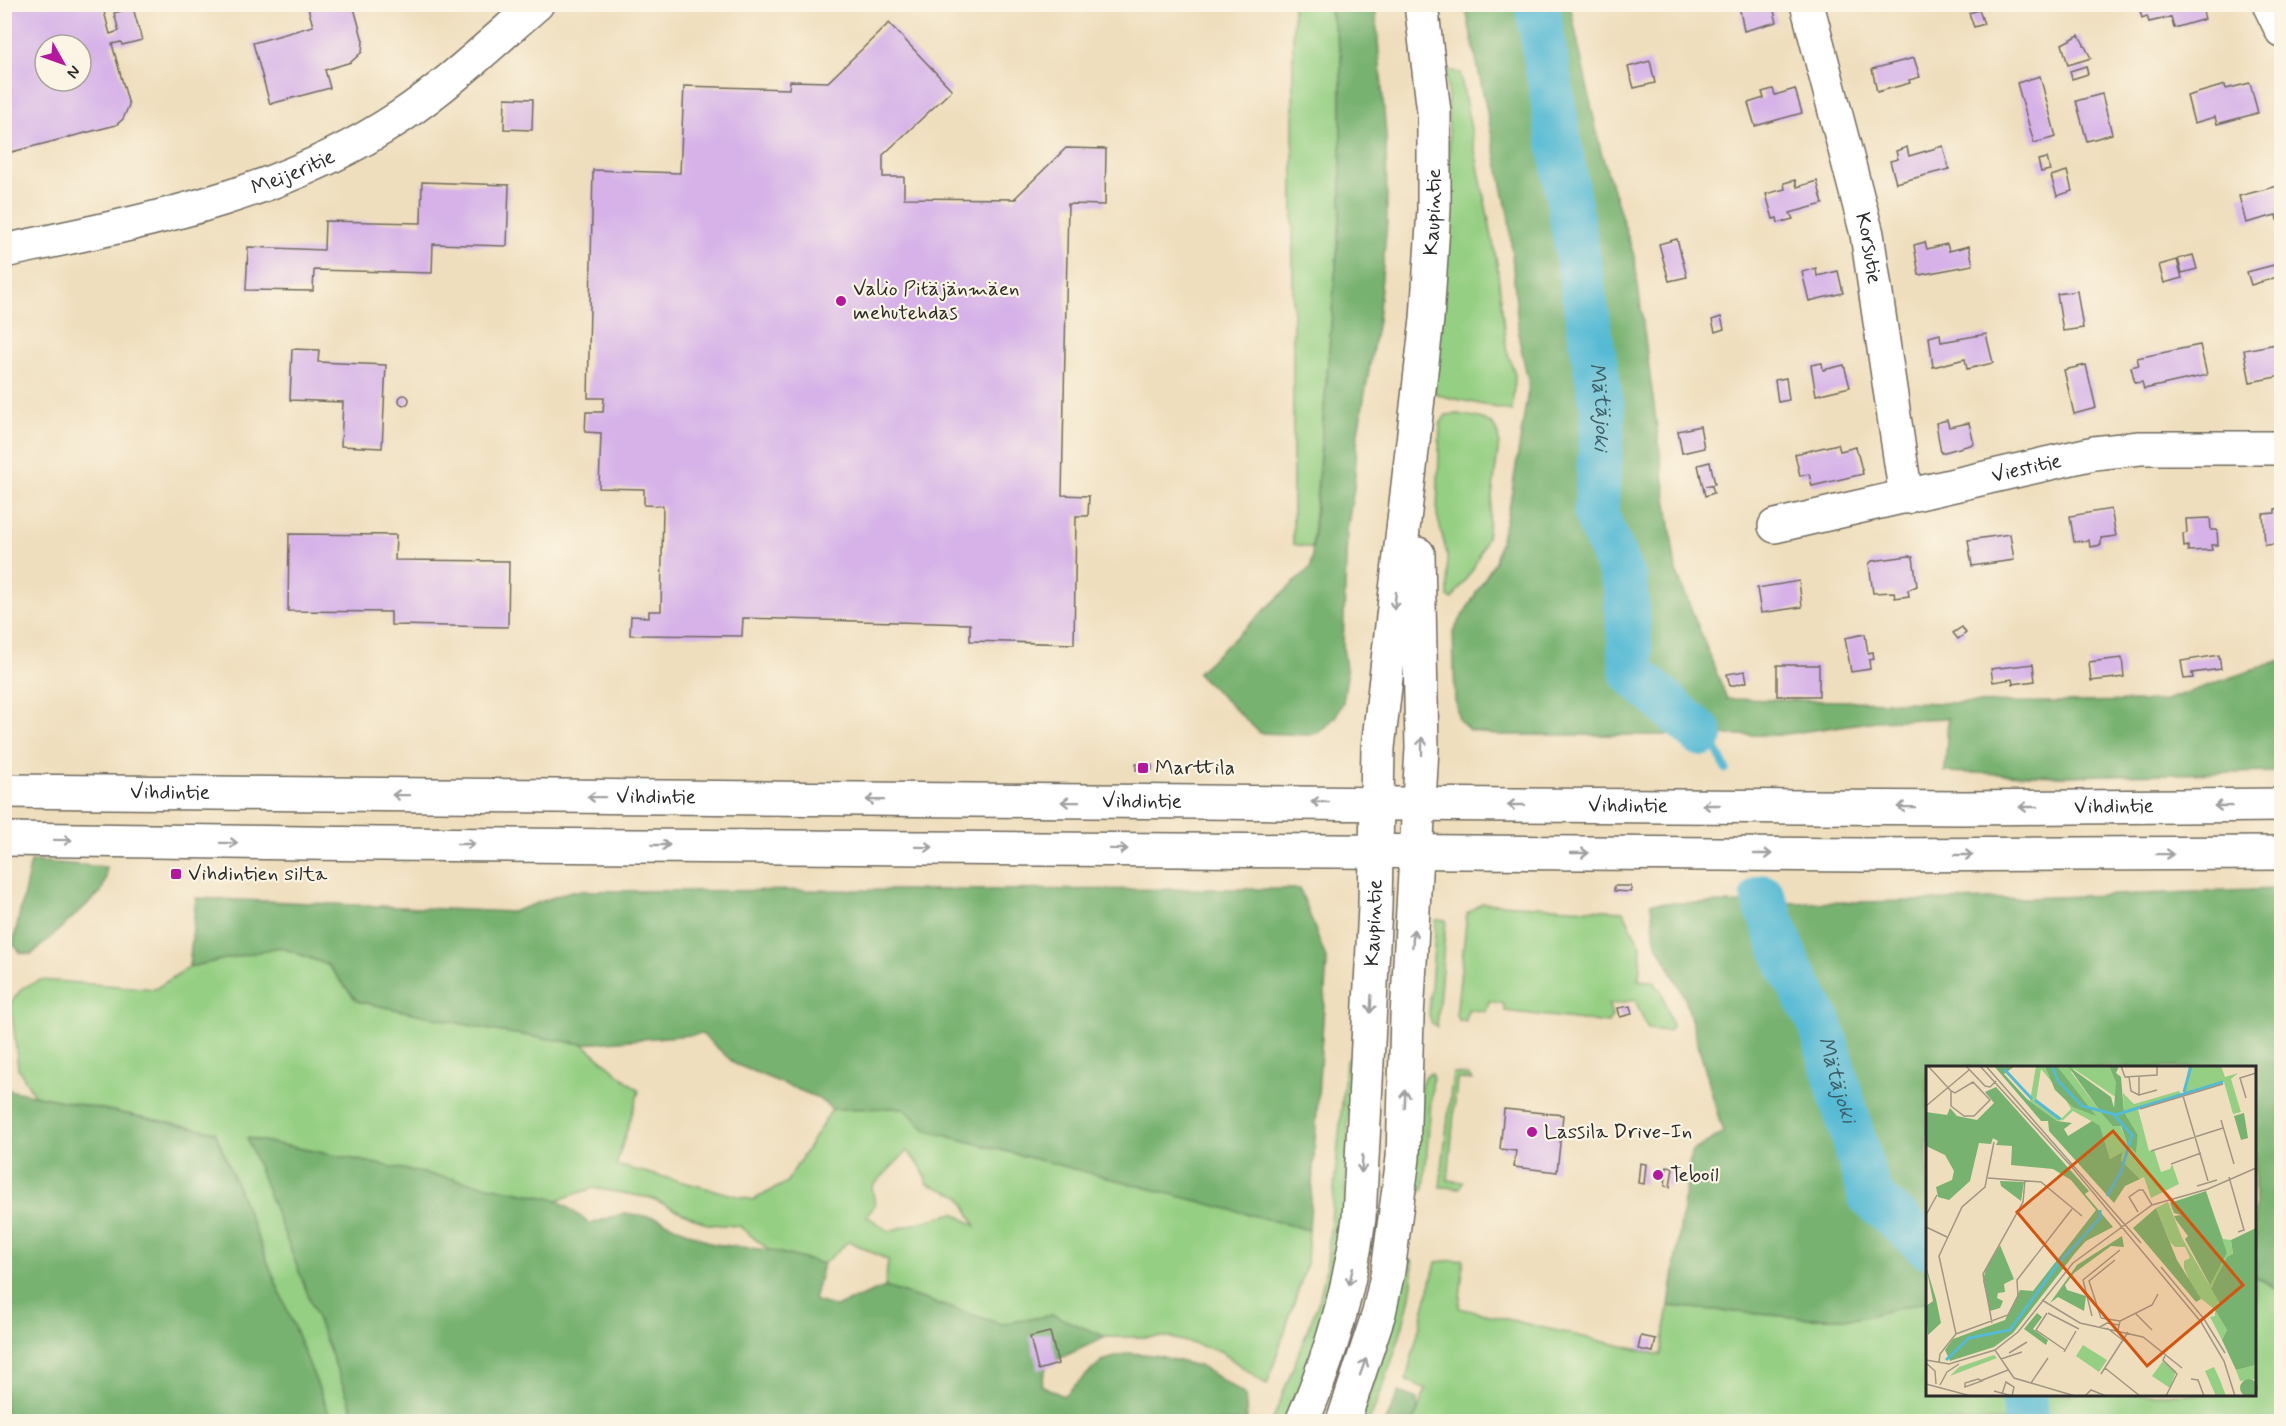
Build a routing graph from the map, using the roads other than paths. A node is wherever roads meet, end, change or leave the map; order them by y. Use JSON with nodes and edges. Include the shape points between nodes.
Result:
{"nodes":[{"id":1,"x":537,"y":4,"type":"edge"},
{"id":2,"x":1421,"y":4,"type":"edge"},
{"id":3,"x":1807,"y":4,"type":"edge"},
{"id":4,"x":2269,"y":4,"type":"edge"},
{"id":5,"x":2282,"y":31,"type":"edge"},
{"id":6,"x":4,"y":251,"type":"edge"},
{"id":7,"x":1414,"y":417,"type":"junction"},
{"id":8,"x":2282,"y":448,"type":"edge"},
{"id":9,"x":1906,"y":497,"type":"junction"},
{"id":10,"x":1775,"y":526,"type":"dead end"},
{"id":11,"x":4,"y":791,"type":"edge"},
{"id":12,"x":1378,"y":803,"type":"junction"},
{"id":13,"x":1420,"y":804,"type":"junction"},
{"id":14,"x":2282,"y":805,"type":"edge"},
{"id":15,"x":4,"y":839,"type":"edge"},
{"id":16,"x":1376,"y":851,"type":"junction"},
{"id":17,"x":1417,"y":851,"type":"junction"},
{"id":18,"x":2282,"y":853,"type":"edge"},
{"id":19,"x":1302,"y":1422,"type":"edge"},
{"id":20,"x":1342,"y":1422,"type":"edge"}],
"edges":[{"from":1,"to":6,"type":"main road","name":"Meijeritie","via":[[400,117],[362,141],[283,179],[171,215]]},
{"from":2,"to":7,"type":"main road","name":"Kaupintie","via":[[1434,112],[1434,209]]},
{"from":3,"to":9,"type":"main road","name":"Korsutie","via":[[1867,234]]},
{"from":4,"to":5,"type":"main road"},
{"from":7,"to":12,"type":"main road","name":"Kaupintie","one_way":true,"via":[[1378,748]]},
{"from":13,"to":7,"type":"main road","name":"Kaupintie","one_way":true},
{"from":8,"to":9,"type":"main road","name":"Viestitie","via":[[2140,448],[2094,453]]},
{"from":9,"to":10,"type":"main road","name":"Viestitie"},
{"from":12,"to":11,"type":"main road","name":"Vihdintie","one_way":true},
{"from":12,"to":13,"type":"main road","name":"Vihdintie"},
{"from":12,"to":16,"type":"main road","name":"Kaupintie"},
{"from":14,"to":13,"type":"main road","name":"Vihdintie","one_way":true,"via":[[1965,808]]},
{"from":13,"to":17,"type":"main road","name":"Kaupintie"},
{"from":15,"to":16,"type":"main road","one_way":true},
{"from":16,"to":17,"type":"main road"},
{"from":16,"to":19,"type":"main road","name":"Kaupintie","one_way":true,"via":[[1366,1110],[1353,1264],[1329,1354]]},
{"from":17,"to":18,"type":"main road","one_way":true},
{"from":20,"to":17,"type":"main road","name":"Kaupintie","one_way":true,"via":[[1379,1314],[1395,1225],[1403,1158]]}]}
